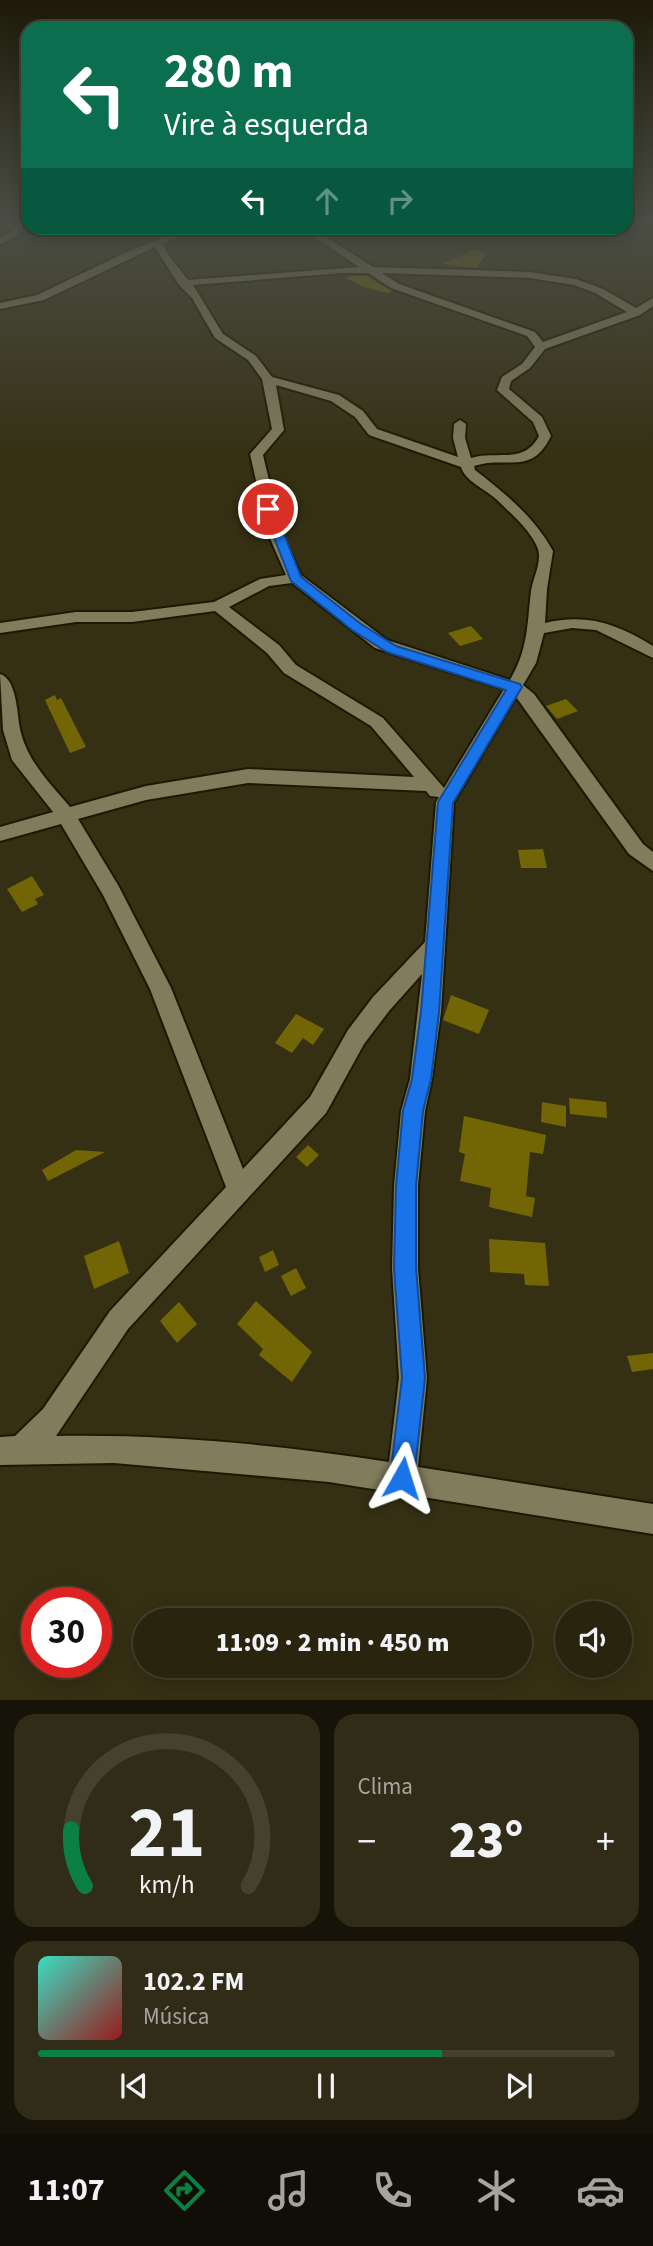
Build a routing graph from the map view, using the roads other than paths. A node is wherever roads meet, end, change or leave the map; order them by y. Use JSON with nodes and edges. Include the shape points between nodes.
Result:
{"nodes":[{"id":1,"x":200,"y":303,"type":"edge"},
{"id":2,"x":442,"y":303,"type":"edge"},
{"id":3,"x":619,"y":303,"type":"edge"},
{"id":4,"x":650,"y":303,"type":"edge"},
{"id":5,"x":636,"y":313,"type":"junction"},
{"id":6,"x":541,"y":347,"type":"junction"},
{"id":7,"x":268,"y":379,"type":"junction"},
{"id":8,"x":460,"y":424,"type":"dead end"},
{"id":9,"x":466,"y":464,"type":"junction"},
{"id":10,"x":295,"y":578,"type":"junction"},
{"id":11,"x":218,"y":606,"type":"junction"},
{"id":12,"x":0,"y":628,"type":"edge"},
{"id":13,"x":537,"y":629,"type":"junction"},
{"id":14,"x":653,"y":653,"type":"edge"},
{"id":15,"x":0,"y":680,"type":"edge"},
{"id":16,"x":515,"y":687,"type":"junction"},
{"id":17,"x":431,"y":785,"type":"junction"},
{"id":18,"x":445,"y":802,"type":"junction"},
{"id":19,"x":67,"y":817,"type":"junction"},
{"id":20,"x":0,"y":834,"type":"edge"},
{"id":21,"x":653,"y":863,"type":"edge"},
{"id":22,"x":434,"y":946,"type":"junction"},
{"id":23,"x":239,"y":1190,"type":"junction"},
{"id":24,"x":11,"y":1451,"type":"edge"},
{"id":25,"x":402,"y":1478,"type":"junction"},
{"id":26,"x":653,"y":1519,"type":"edge"}],
"edges":[{"from":1,"to":7,"type":"street","via":[[219,336],[252,358]]},
{"from":2,"to":6,"type":"street","via":[[531,334]]},
{"from":3,"to":5,"type":"street"},
{"from":4,"to":5,"type":"street"},
{"from":5,"to":6,"type":"street"},
{"from":6,"to":9,"type":"street","via":[[526,366],[506,379],[503,390],[538,420],[545,436],[540,446],[524,459],[481,459]]},
{"from":7,"to":9,"type":"street","via":[[335,398],[359,414],[373,432]]},
{"from":7,"to":10,"type":"street","via":[[278,430],[256,454],[268,509]]},
{"from":8,"to":9,"type":"street"},
{"from":9,"to":13,"type":"street","via":[[469,472],[523,517],[546,551]]},
{"from":10,"to":11,"type":"street","via":[[265,582]]},
{"from":10,"to":16,"type":"street","via":[[380,644]]},
{"from":11,"to":12,"type":"street"},
{"from":11,"to":17,"type":"street","via":[[273,649],[290,669],[377,722]]},
{"from":13,"to":14,"type":"street","via":[[564,622],[594,622],[623,633]]},
{"from":13,"to":16,"type":"street","via":[[528,663]]},
{"from":15,"to":19,"type":"street","via":[[21,760]]},
{"from":16,"to":18,"type":"street"},
{"from":16,"to":21,"type":"street","via":[[542,715],[636,849]]},
{"from":17,"to":18,"type":"street"},
{"from":17,"to":19,"type":"street","via":[[248,776],[146,793]]},
{"from":18,"to":22,"type":"street"},
{"from":19,"to":20,"type":"street"},
{"from":19,"to":23,"type":"street","via":[[160,988]]},
{"from":22,"to":23,"type":"street","via":[[356,1037],[318,1105]]},
{"from":22,"to":25,"type":"street","via":[[430,1012],[406,1186],[405,1268],[413,1378]]},
{"from":23,"to":24,"type":"street","via":[[118,1320],[53,1419]]},
{"from":24,"to":25,"type":"street","via":[[114,1449],[329,1466]]},
{"from":25,"to":26,"type":"street"}]}
